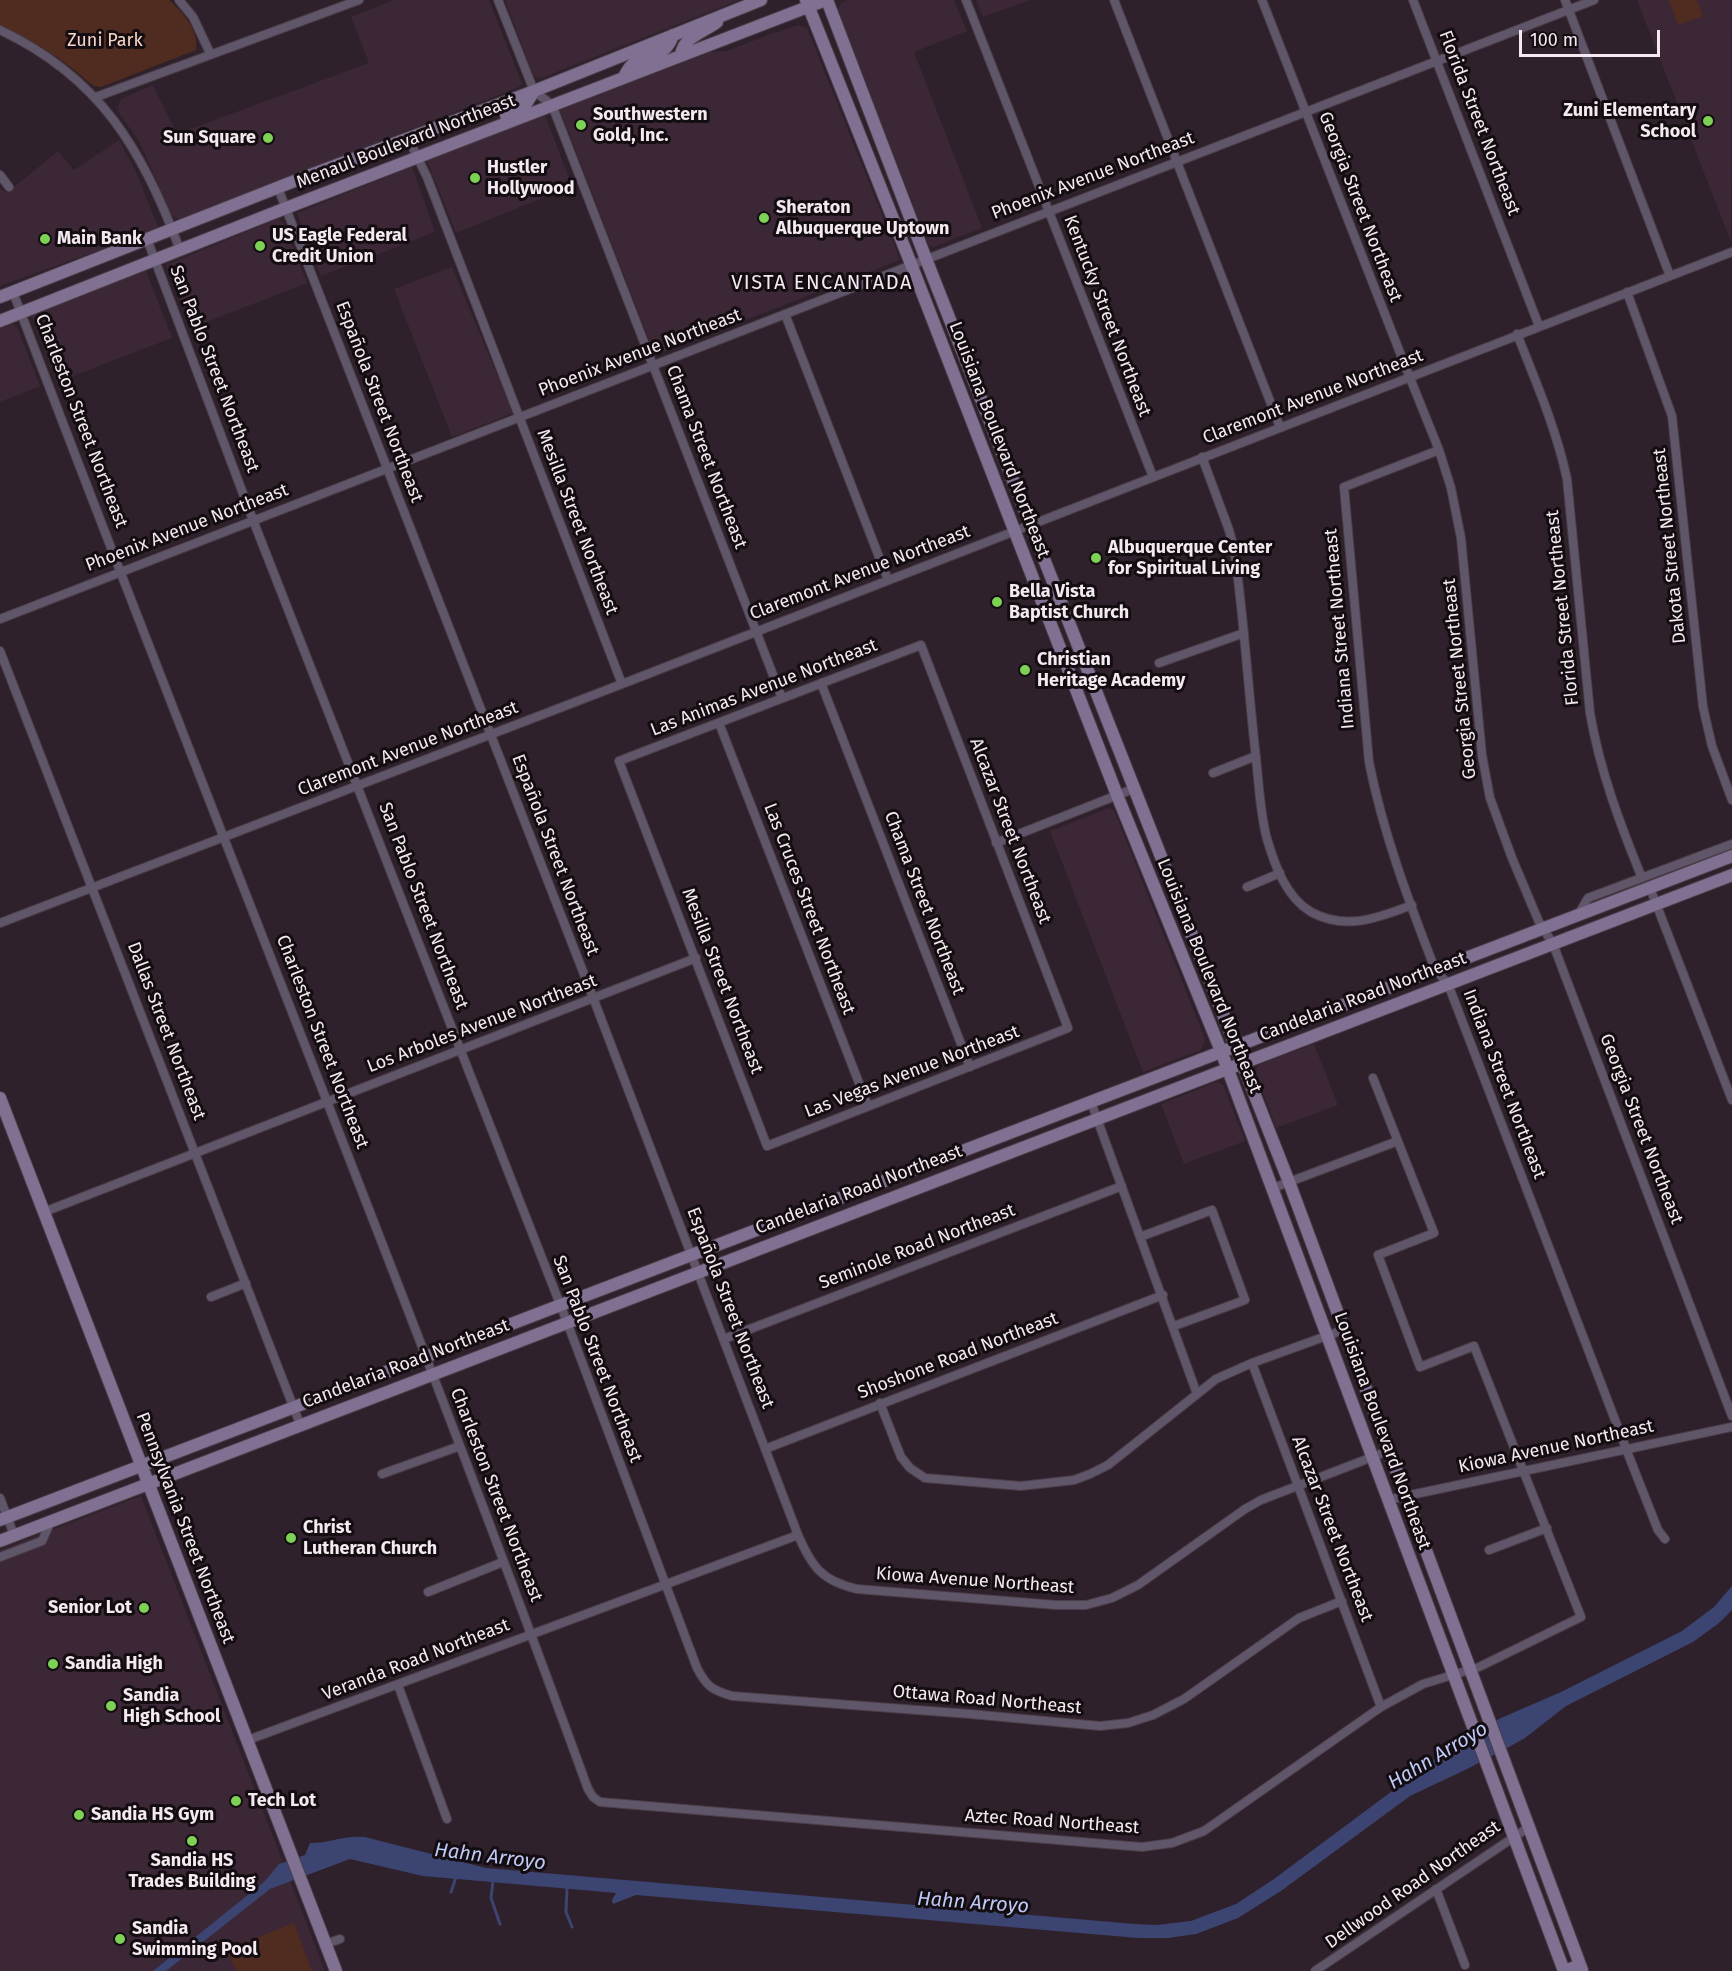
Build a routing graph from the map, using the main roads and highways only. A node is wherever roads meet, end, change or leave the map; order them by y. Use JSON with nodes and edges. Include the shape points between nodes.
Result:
{"nodes":[{"id":1,"x":761,"y":0,"type":"edge"},
{"id":2,"x":827,"y":0,"type":"edge"},
{"id":3,"x":808,"y":3,"type":"edge"},
{"id":4,"x":730,"y":12,"type":"junction"},
{"id":5,"x":673,"y":35,"type":"junction"},
{"id":6,"x":681,"y":55,"type":"junction"},
{"id":7,"x":605,"y":62,"type":"junction"},
{"id":8,"x":624,"y":77,"type":"junction"},
{"id":9,"x":534,"y":91,"type":"junction"},
{"id":10,"x":552,"y":105,"type":"junction"},
{"id":11,"x":486,"y":130,"type":"junction"},
{"id":12,"x":0,"y":297,"type":"edge"},
{"id":13,"x":0,"y":321,"type":"edge"},
{"id":14,"x":1732,"y":856,"type":"edge"},
{"id":15,"x":1732,"y":875,"type":"edge"},
{"id":16,"x":1235,"y":1046,"type":"junction"},
{"id":17,"x":1221,"y":1051,"type":"junction"},
{"id":18,"x":1241,"y":1062,"type":"junction"},
{"id":19,"x":1227,"y":1068,"type":"junction"},
{"id":20,"x":0,"y":1098,"type":"edge"},
{"id":21,"x":142,"y":1466,"type":"junction"},
{"id":22,"x":149,"y":1483,"type":"junction"},
{"id":23,"x":4,"y":1519,"type":"edge"},
{"id":24,"x":0,"y":1540,"type":"edge"},
{"id":25,"x":1581,"y":1968,"type":"edge"},
{"id":26,"x":336,"y":1971,"type":"edge"},
{"id":27,"x":1564,"y":1971,"type":"edge"}],
"edges":[{"from":1,"to":4,"type":"main road","name":"Menaul Boulevard Northeast"},
{"from":2,"to":3,"type":"main road","name":"Menaul Boulevard Northeast"},
{"from":2,"to":16,"type":"main road","name":"Louisiana Boulevard Northeast"},
{"from":3,"to":6,"type":"main road","name":"Menaul Boulevard Northeast"},
{"from":3,"to":17,"type":"main road","name":"Louisiana Boulevard Northeast"},
{"from":4,"to":5,"type":"main road","name":"Menaul Boulevard Northeast"},
{"from":4,"to":6,"type":"main road","via":[[690,38]]},
{"from":5,"to":7,"type":"main road","name":"Menaul Boulevard Northeast"},
{"from":5,"to":8,"type":"main road","via":[[669,47],[634,63]]},
{"from":6,"to":8,"type":"main road","name":"Menaul Boulevard Northeast"},
{"from":7,"to":9,"type":"main road","name":"Menaul Boulevard Northeast"},
{"from":7,"to":10,"type":"main road","via":[[586,77],[559,89]]},
{"from":8,"to":10,"type":"main road","name":"Menaul Boulevard Northeast"},
{"from":9,"to":11,"type":"main road","via":[[524,107],[500,117]]},
{"from":9,"to":12,"type":"main road","name":"Menaul Boulevard Northeast"},
{"from":10,"to":11,"type":"main road","name":"Menaul Boulevard Northeast"},
{"from":11,"to":13,"type":"main road","name":"Menaul Boulevard Northeast"},
{"from":14,"to":16,"type":"main road","name":"Candelaria Road Northeast","via":[[1646,883],[1578,915]]},
{"from":15,"to":18,"type":"main road","name":"Candelaria Road Northeast"},
{"from":16,"to":17,"type":"main road","name":"Candelaria Road Northeast"},
{"from":16,"to":18,"type":"main road","name":"Louisiana Boulevard Northeast"},
{"from":17,"to":19,"type":"main road","name":"Louisiana Boulevard Northeast"},
{"from":17,"to":21,"type":"main road","name":"Candelaria Road Northeast"},
{"from":18,"to":19,"type":"main road","name":"Candelaria Road Northeast"},
{"from":18,"to":25,"type":"main road","name":"Louisiana Boulevard Northeast"},
{"from":19,"to":22,"type":"main road","name":"Candelaria Road Northeast"},
{"from":19,"to":27,"type":"main road","name":"Louisiana Boulevard Northeast"},
{"from":20,"to":21,"type":"main road","name":"Pennsylvania Street Northeast"},
{"from":21,"to":22,"type":"main road","name":"Pennsylvania Street Northeast"},
{"from":21,"to":23,"type":"main road","name":"Candelaria Road Northeast"},
{"from":22,"to":24,"type":"main road","name":"Candelaria Road Northeast"},
{"from":22,"to":26,"type":"main road","name":"Pennsylvania Street Northeast"},
{"from":25,"to":27,"type":"main road"}]}
